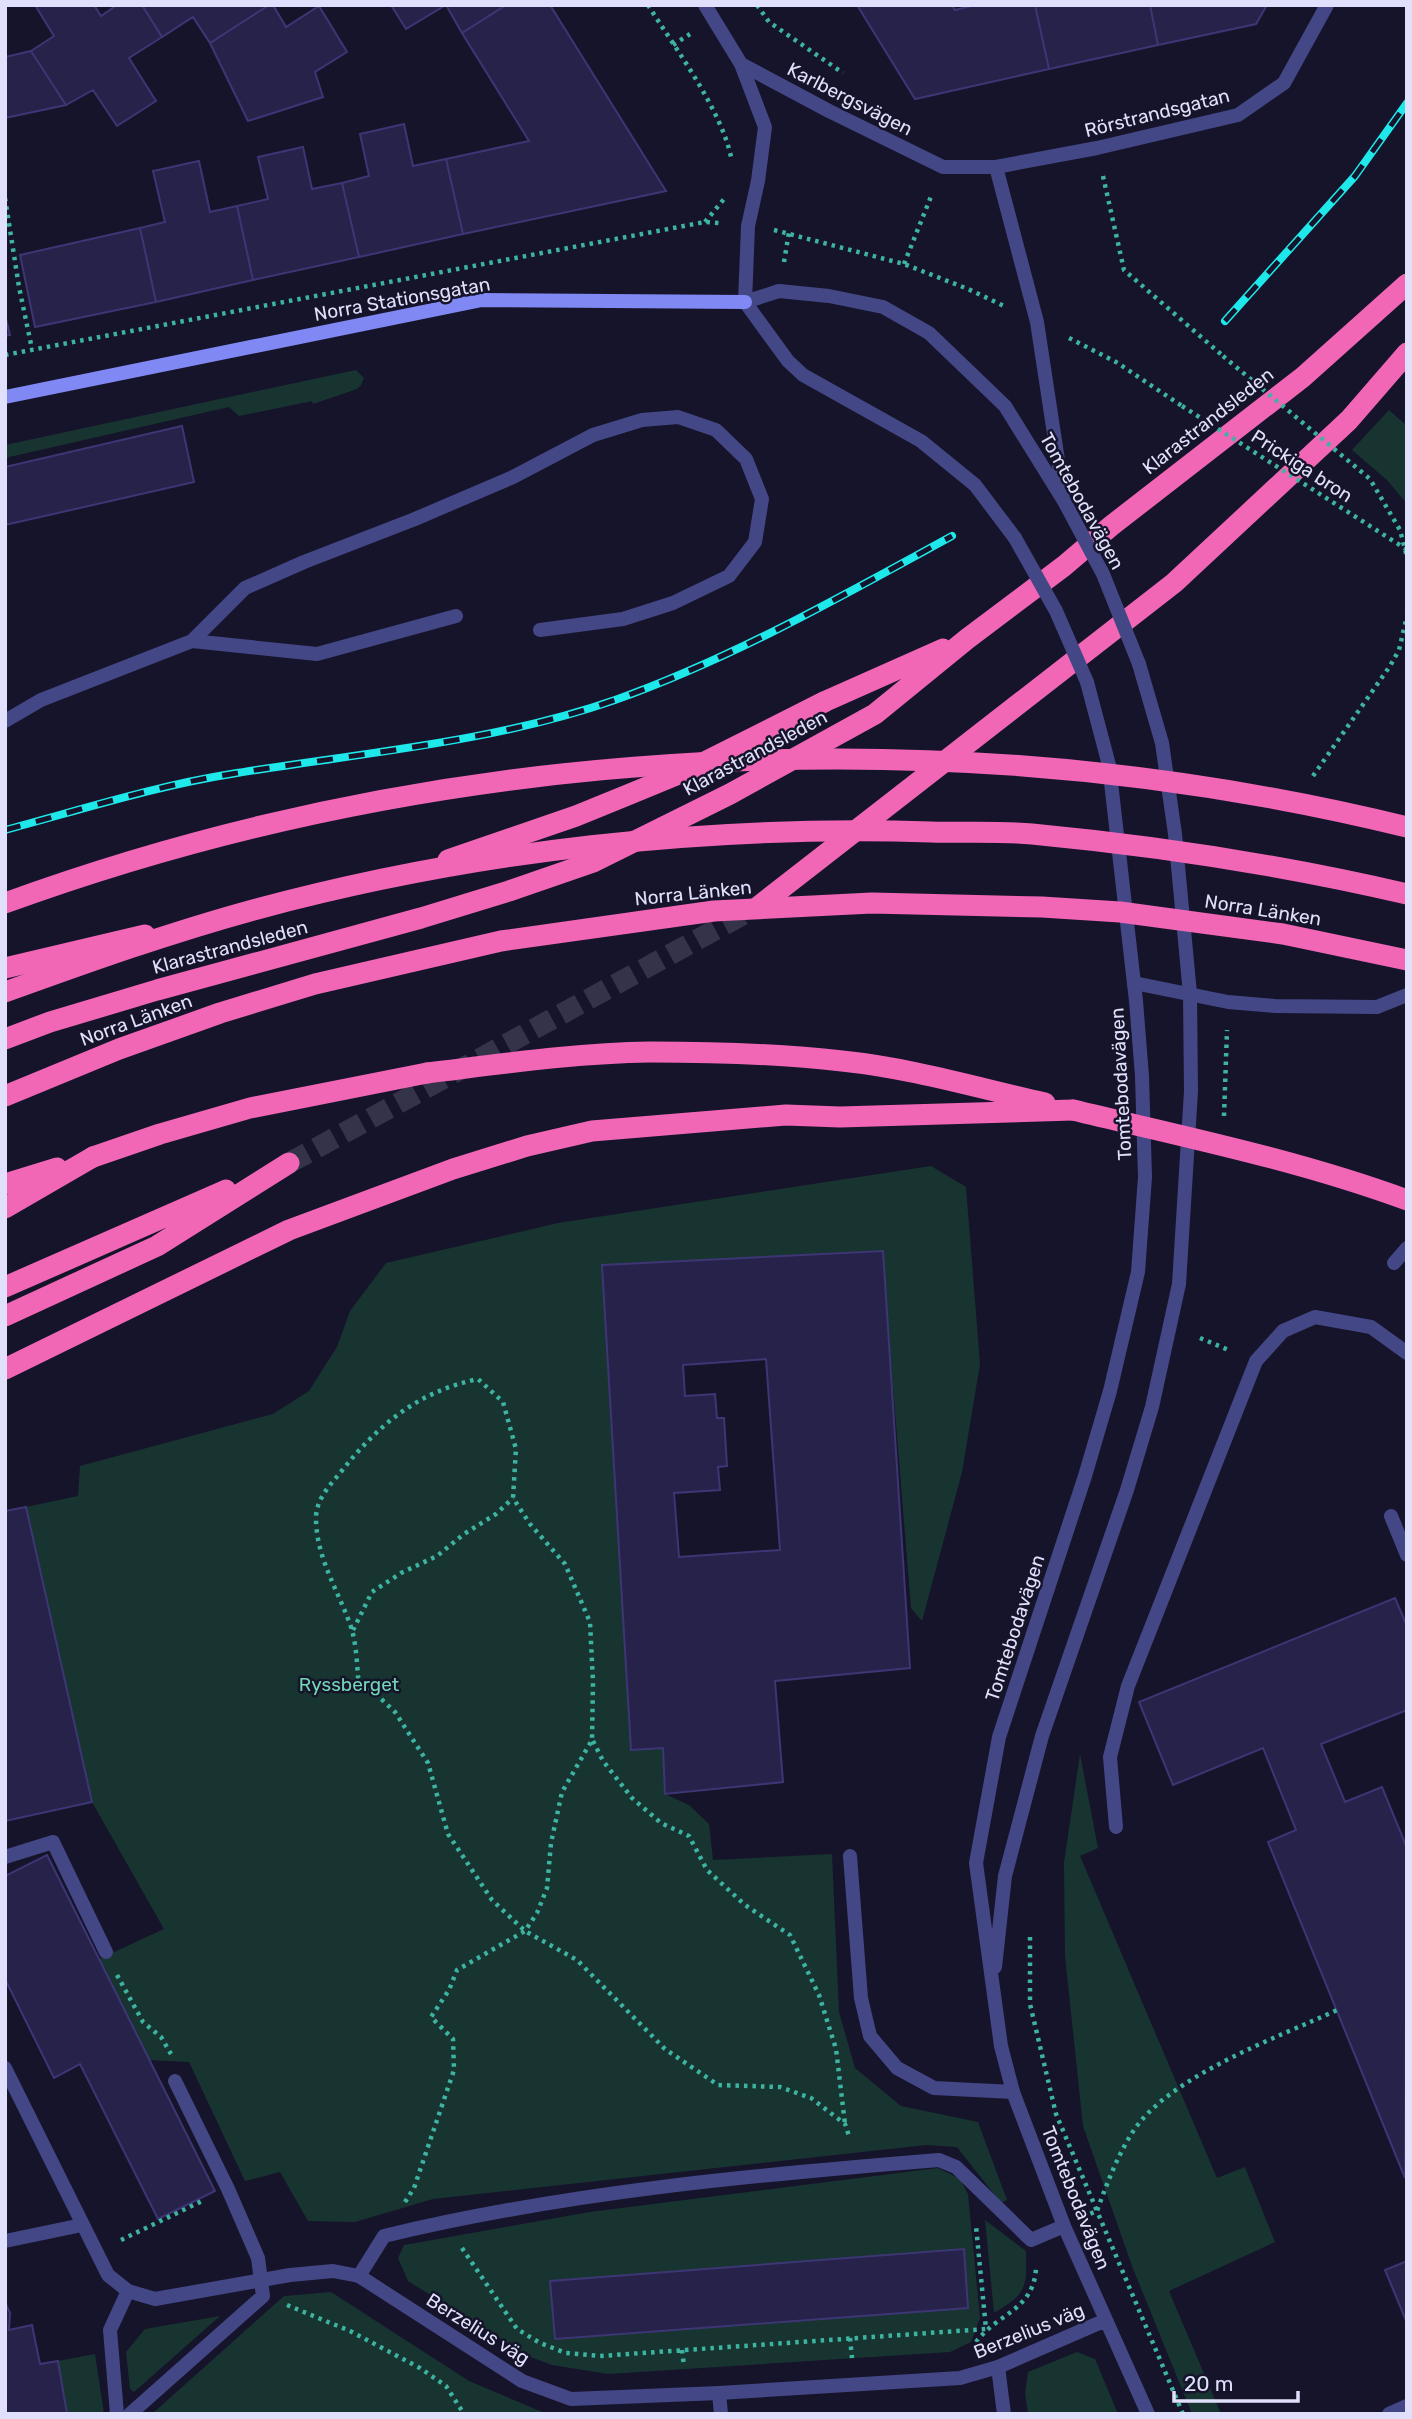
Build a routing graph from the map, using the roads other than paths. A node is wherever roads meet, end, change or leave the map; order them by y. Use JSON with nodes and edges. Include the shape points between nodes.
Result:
{"nodes":[{"id":1,"x":705,"y":5,"type":"edge"},
{"id":2,"x":1327,"y":5,"type":"edge"},
{"id":3,"x":741,"y":64,"type":"junction"},
{"id":4,"x":943,"y":167,"type":"joint"},
{"id":5,"x":996,"y":167,"type":"junction"},
{"id":6,"x":1407,"y":284,"type":"edge"},
{"id":7,"x":745,"y":302,"type":"junction"},
{"id":8,"x":929,"y":333,"type":"joint"},
{"id":9,"x":1407,"y":353,"type":"edge"},
{"id":10,"x":5,"y":397,"type":"edge"},
{"id":11,"x":1064,"y":501,"type":"junction"},
{"id":12,"x":456,"y":616,"type":"dead end"},
{"id":13,"x":540,"y":630,"type":"dead end"},
{"id":14,"x":967,"y":639,"type":"junction"},
{"id":15,"x":192,"y":641,"type":"junction"},
{"id":16,"x":5,"y":721,"type":"edge"},
{"id":17,"x":1407,"y":827,"type":"edge"},
{"id":18,"x":1407,"y":894,"type":"edge"},
{"id":19,"x":5,"y":902,"type":"edge"},
{"id":20,"x":758,"y":906,"type":"tunnel mouth"},
{"id":21,"x":1407,"y":960,"type":"edge"},
{"id":22,"x":5,"y":968,"type":"edge"},
{"id":23,"x":1134,"y":983,"type":"junction"},
{"id":24,"x":5,"y":992,"type":"edge"},
{"id":25,"x":1190,"y":994,"type":"junction"},
{"id":26,"x":1407,"y":995,"type":"edge"},
{"id":27,"x":5,"y":1039,"type":"edge"},
{"id":28,"x":5,"y":1096,"type":"edge"},
{"id":29,"x":1073,"y":1110,"type":"junction"},
{"id":30,"x":93,"y":1157,"type":"junction"},
{"id":31,"x":5,"y":1184,"type":"edge"},
{"id":32,"x":1407,"y":1200,"type":"edge"},
{"id":33,"x":5,"y":1208,"type":"edge"},
{"id":34,"x":1407,"y":1248,"type":"edge"},
{"id":35,"x":1394,"y":1263,"type":"dead end"},
{"id":36,"x":5,"y":1287,"type":"edge"},
{"id":37,"x":5,"y":1317,"type":"edge"},
{"id":38,"x":1407,"y":1353,"type":"edge"},
{"id":39,"x":5,"y":1369,"type":"edge"},
{"id":40,"x":1391,"y":1516,"type":"dead end"},
{"id":41,"x":1407,"y":1555,"type":"edge"},
{"id":42,"x":1116,"y":1827,"type":"dead end"},
{"id":43,"x":850,"y":1856,"type":"dead end"},
{"id":44,"x":5,"y":1857,"type":"edge"},
{"id":45,"x":106,"y":1952,"type":"dead end"},
{"id":46,"x":993,"y":1989,"type":"junction"},
{"id":47,"x":5,"y":2068,"type":"edge"},
{"id":48,"x":175,"y":2081,"type":"road end"},
{"id":49,"x":1013,"y":2092,"type":"junction"},
{"id":50,"x":82,"y":2225,"type":"junction"},
{"id":51,"x":1064,"y":2225,"type":"junction"},
{"id":52,"x":5,"y":2241,"type":"edge"},
{"id":53,"x":359,"y":2276,"type":"junction"},
{"id":54,"x":261,"y":2280,"type":"junction"},
{"id":55,"x":128,"y":2291,"type":"junction"},
{"id":56,"x":1106,"y":2320,"type":"junction"},
{"id":57,"x":998,"y":2367,"type":"junction"},
{"id":58,"x":719,"y":2393,"type":"junction"},
{"id":59,"x":1407,"y":2406,"type":"edge"},
{"id":60,"x":117,"y":2414,"type":"edge"},
{"id":61,"x":130,"y":2414,"type":"edge"},
{"id":62,"x":721,"y":2414,"type":"edge"},
{"id":63,"x":1004,"y":2414,"type":"edge"},
{"id":64,"x":1148,"y":2414,"type":"edge"},
{"id":65,"x":1389,"y":2414,"type":"edge"}],
"edges":[{"from":1,"to":3,"type":"street"},
{"from":2,"to":5,"type":"street","name":"Rörstrandsgatan","via":[[1284,82],[1238,116]]},
{"from":3,"to":4,"type":"street","name":"Karlbergsvägen"},
{"from":3,"to":7,"type":"street","via":[[765,127],[748,226]]},
{"from":4,"to":5,"type":"street","name":"Rörstrandsgatan"},
{"from":5,"to":11,"type":"street","via":[[1037,322]]},
{"from":6,"to":14,"type":"highway","name":"Klarastrandsleden","via":[[1303,377]]},
{"from":7,"to":8,"type":"street","name":"Norra Stationsgatan","via":[[779,291],[829,296],[883,307]]},
{"from":7,"to":10,"type":"street","name":"Norra Stationsgatan","via":[[482,300]]},
{"from":7,"to":23,"type":"street","name":"Tomtebodavägen","bridge":true,"via":[[788,361],[921,441],[975,485],[1015,538],[1056,611],[1087,682],[1109,765]]},
{"from":8,"to":11,"type":"street","name":"Tomtebodavägen","via":[[1005,406]]},
{"from":9,"to":20,"type":"highway","via":[[1349,419],[1174,583]]},
{"from":11,"to":25,"type":"street","name":"Tomtebodavägen","bridge":true,"via":[[1103,574],[1139,664],[1162,743]]},
{"from":12,"to":15,"type":"street","via":[[317,654]]},
{"from":13,"to":15,"type":"street","via":[[624,619],[673,603],[729,576],[755,542],[762,499],[746,459],[716,429],[678,417],[642,421],[593,435],[513,477],[245,588]]},
{"from":14,"to":22,"type":"highway","via":[[680,773],[576,817],[486,848],[308,898]]},
{"from":14,"to":27,"type":"highway","name":"Klarastrandsleden","via":[[875,714],[593,862],[421,918],[144,994]]},
{"from":15,"to":16,"type":"street","via":[[41,700]]},
{"from":17,"to":19,"type":"highway","bridge":true,"via":[[1217,789],[1075,771],[806,758],[696,763],[554,775],[382,800],[193,843]]},
{"from":18,"to":24,"type":"highway","bridge":true,"via":[[1209,855],[1029,834],[873,830],[719,834],[573,848],[413,874],[258,909]]},
{"from":21,"to":28,"type":"highway","name":"Norra Länken","bridge":true,"via":[[1283,934],[1120,912],[872,903],[714,911],[501,941],[315,984],[119,1049]]},
{"from":23,"to":25,"type":"street"},
{"from":23,"to":46,"type":"street","name":"Tomtebodavägen","via":[[1145,1177],[1138,1272],[1100,1428],[999,1737],[976,1863]]},
{"from":25,"to":26,"type":"street","via":[[1275,1006],[1377,1007]]},
{"from":25,"to":46,"type":"street","name":"Tomtebodavägen","via":[[1191,1088],[1179,1284],[1152,1407],[1042,1736],[1004,1876]]},
{"from":29,"to":30,"type":"highway","bridge":true,"via":[[908,1071],[842,1061],[649,1052],[427,1073],[250,1108]]},
{"from":29,"to":32,"type":"highway","bridge":true,"via":[[1288,1161]]},
{"from":29,"to":39,"type":"highway","via":[[786,1115],[592,1131],[527,1146],[289,1230]]},
{"from":30,"to":31,"type":"highway"},
{"from":30,"to":33,"type":"highway"},
{"from":34,"to":35,"type":"street"},
{"from":36,"to":37,"type":"highway","via":[[289,1163],[157,1245]]},
{"from":38,"to":42,"type":"street","via":[[1371,1327],[1315,1317],[1283,1331],[1256,1362],[1128,1686],[1110,1757]]},
{"from":40,"to":41,"type":"street"},
{"from":43,"to":49,"type":"street","via":[[861,1998],[870,2036],[897,2068],[934,2088]]},
{"from":44,"to":45,"type":"street","via":[[52,1842]]},
{"from":46,"to":49,"type":"street","name":"Tomtebodavägen"},
{"from":47,"to":50,"type":"street"},
{"from":48,"to":54,"type":"street","via":[[258,2258]]},
{"from":49,"to":51,"type":"street","name":"Tomtebodavägen"},
{"from":50,"to":52,"type":"street"},
{"from":50,"to":55,"type":"street","via":[[108,2275]]},
{"from":51,"to":53,"type":"street","via":[[1031,2240],[956,2167],[939,2160],[590,2195],[444,2221],[384,2236]]},
{"from":51,"to":56,"type":"street","name":"Tomtebodavägen"},
{"from":53,"to":54,"type":"street","name":"Berzelius väg","via":[[333,2271]]},
{"from":53,"to":58,"type":"street","name":"Berzelius väg","via":[[513,2376],[571,2399]]},
{"from":54,"to":55,"type":"street","name":"Berzelius väg","via":[[155,2299]]},
{"from":54,"to":61,"type":"street","via":[[263,2296]]},
{"from":55,"to":60,"type":"street","via":[[110,2330]]},
{"from":56,"to":57,"type":"street","name":"Berzelius väg"},
{"from":56,"to":64,"type":"street","name":"Tomtebodavägen"},
{"from":57,"to":58,"type":"street","name":"Berzelius väg","via":[[960,2378]]},
{"from":57,"to":63,"type":"street"},
{"from":58,"to":62,"type":"street"},
{"from":59,"to":65,"type":"street"}]}
